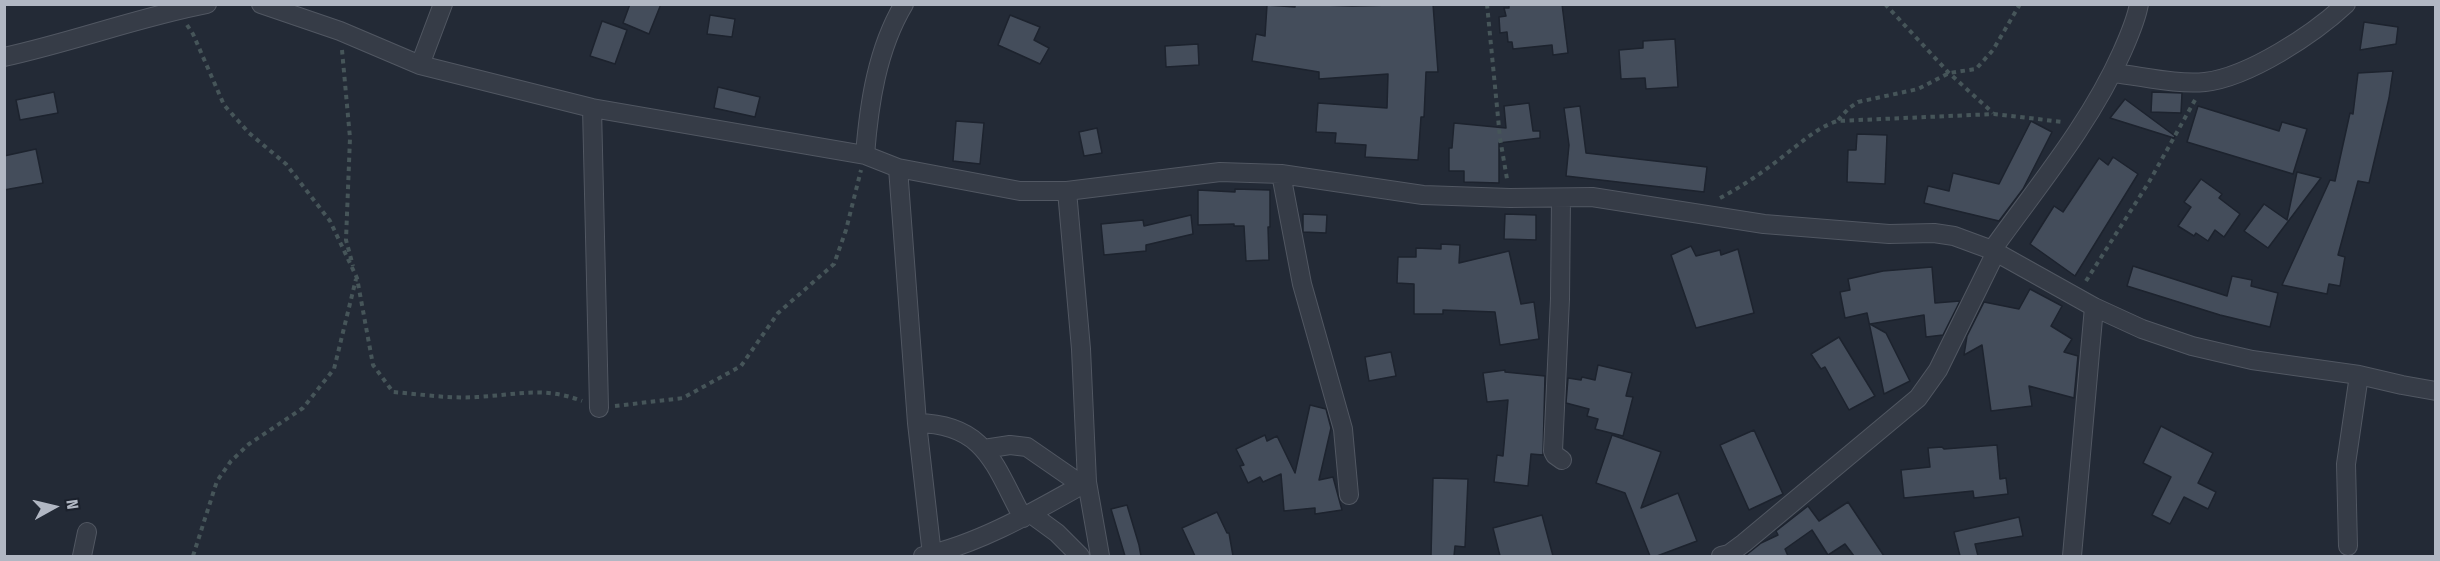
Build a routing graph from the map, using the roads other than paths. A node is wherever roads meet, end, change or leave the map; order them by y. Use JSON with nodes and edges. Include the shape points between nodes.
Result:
{"nodes":[{"id":1,"x":207,"y":4,"type":"edge"},
{"id":2,"x":261,"y":4,"type":"edge"},
{"id":3,"x":443,"y":4,"type":"edge"},
{"id":4,"x":904,"y":4,"type":"edge"},
{"id":5,"x":2139,"y":4,"type":"edge"},
{"id":6,"x":2346,"y":4,"type":"edge"},
{"id":7,"x":4,"y":57,"type":"edge"},
{"id":8,"x":420,"y":65,"type":"junction"},
{"id":9,"x":2113,"y":73,"type":"junction"},
{"id":10,"x":592,"y":108,"type":"junction"},
{"id":11,"x":865,"y":155,"type":"junction"},
{"id":12,"x":898,"y":168,"type":"junction"},
{"id":13,"x":1281,"y":174,"type":"junction"},
{"id":14,"x":1067,"y":191,"type":"junction"},
{"id":15,"x":1561,"y":198,"type":"junction"},
{"id":16,"x":1994,"y":251,"type":"junction"},
{"id":17,"x":2094,"y":307,"type":"junction"},
{"id":18,"x":2359,"y":375,"type":"junction"},
{"id":19,"x":2436,"y":391,"type":"edge"},
{"id":20,"x":599,"y":408,"type":"road end"},
{"id":21,"x":916,"y":423,"type":"junction"},
{"id":22,"x":984,"y":449,"type":"junction"},
{"id":23,"x":1562,"y":460,"type":"dead end"},
{"id":24,"x":1084,"y":484,"type":"junction"},
{"id":25,"x":1349,"y":495,"type":"dead end"},
{"id":26,"x":1027,"y":516,"type":"junction"},
{"id":27,"x":87,"y":532,"type":"dead end"},
{"id":28,"x":2348,"y":546,"type":"dead end"},
{"id":29,"x":82,"y":556,"type":"edge"},
{"id":30,"x":928,"y":556,"type":"edge"},
{"id":31,"x":1080,"y":556,"type":"edge"},
{"id":32,"x":1100,"y":556,"type":"edge"},
{"id":33,"x":1721,"y":556,"type":"edge"},
{"id":34,"x":2072,"y":556,"type":"edge"}],
"edges":[{"from":1,"to":7,"type":"street"},
{"from":2,"to":8,"type":"street","via":[[340,31]]},
{"from":3,"to":8,"type":"street"},
{"from":4,"to":11,"type":"street","via":[[882,54],[868,110]]},
{"from":5,"to":9,"type":"street"},
{"from":6,"to":9,"type":"street","via":[[2284,51],[2229,75],[2205,82]]},
{"from":8,"to":10,"type":"street"},
{"from":9,"to":16,"type":"street"},
{"from":10,"to":11,"type":"street"},
{"from":10,"to":20,"type":"street"},
{"from":11,"to":12,"type":"street"},
{"from":12,"to":14,"type":"street","via":[[1020,191]]},
{"from":12,"to":21,"type":"street"},
{"from":13,"to":14,"type":"street","via":[[1220,172]]},
{"from":13,"to":15,"type":"street","via":[[1422,195]]},
{"from":13,"to":25,"type":"street","via":[[1302,284],[1342,429]]},
{"from":14,"to":24,"type":"street","via":[[1081,349]]},
{"from":15,"to":16,"type":"street","via":[[1592,197],[1786,226],[1889,234],[1934,233]]},
{"from":15,"to":23,"type":"street","via":[[1553,451]]},
{"from":16,"to":17,"type":"street"},
{"from":16,"to":33,"type":"street","via":[[1938,370],[1918,398],[1744,543]]},
{"from":17,"to":18,"type":"street","via":[[2192,346],[2252,360]]},
{"from":17,"to":34,"type":"street"},
{"from":18,"to":19,"type":"street"},
{"from":18,"to":28,"type":"street","via":[[2346,464]]},
{"from":21,"to":22,"type":"street","via":[[958,429]]},
{"from":21,"to":30,"type":"street"},
{"from":22,"to":24,"type":"street","via":[[1027,447]]},
{"from":22,"to":26,"type":"street"},
{"from":24,"to":26,"type":"street"},
{"from":24,"to":32,"type":"street"},
{"from":26,"to":30,"type":"street"},
{"from":26,"to":31,"type":"street","via":[[1057,533]]},
{"from":27,"to":29,"type":"street"}]}
